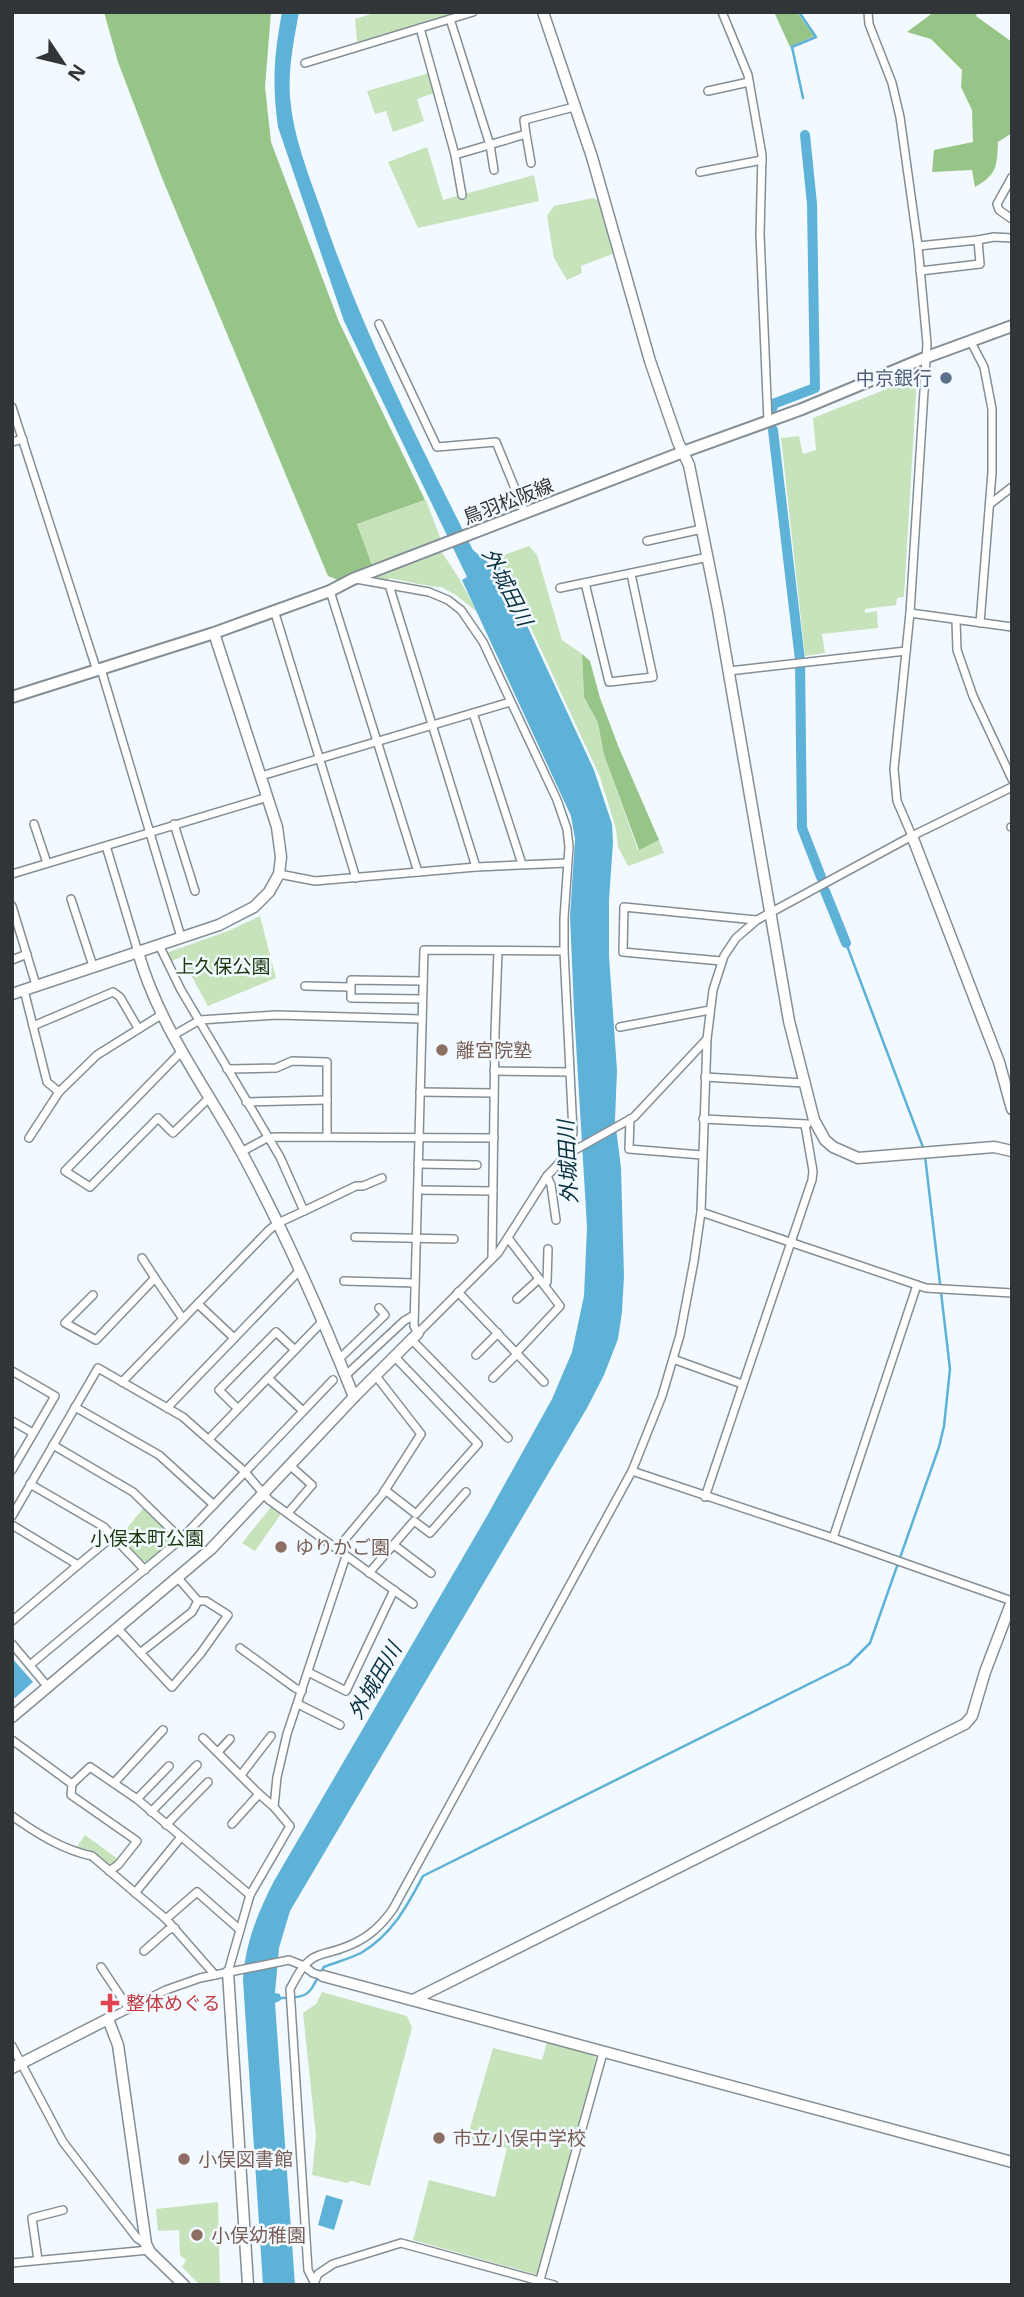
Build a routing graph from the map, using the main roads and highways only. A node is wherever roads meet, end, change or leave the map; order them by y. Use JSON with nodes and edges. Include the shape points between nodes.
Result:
{"nodes":[{"id":1,"x":1012,"y":326,"type":"edge"},
{"id":2,"x":12,"y":697,"type":"edge"}],
"edges":[{"from":1,"to":2,"type":"main road","name":"鳥羽松阪線","via":[[330,591]]}]}
